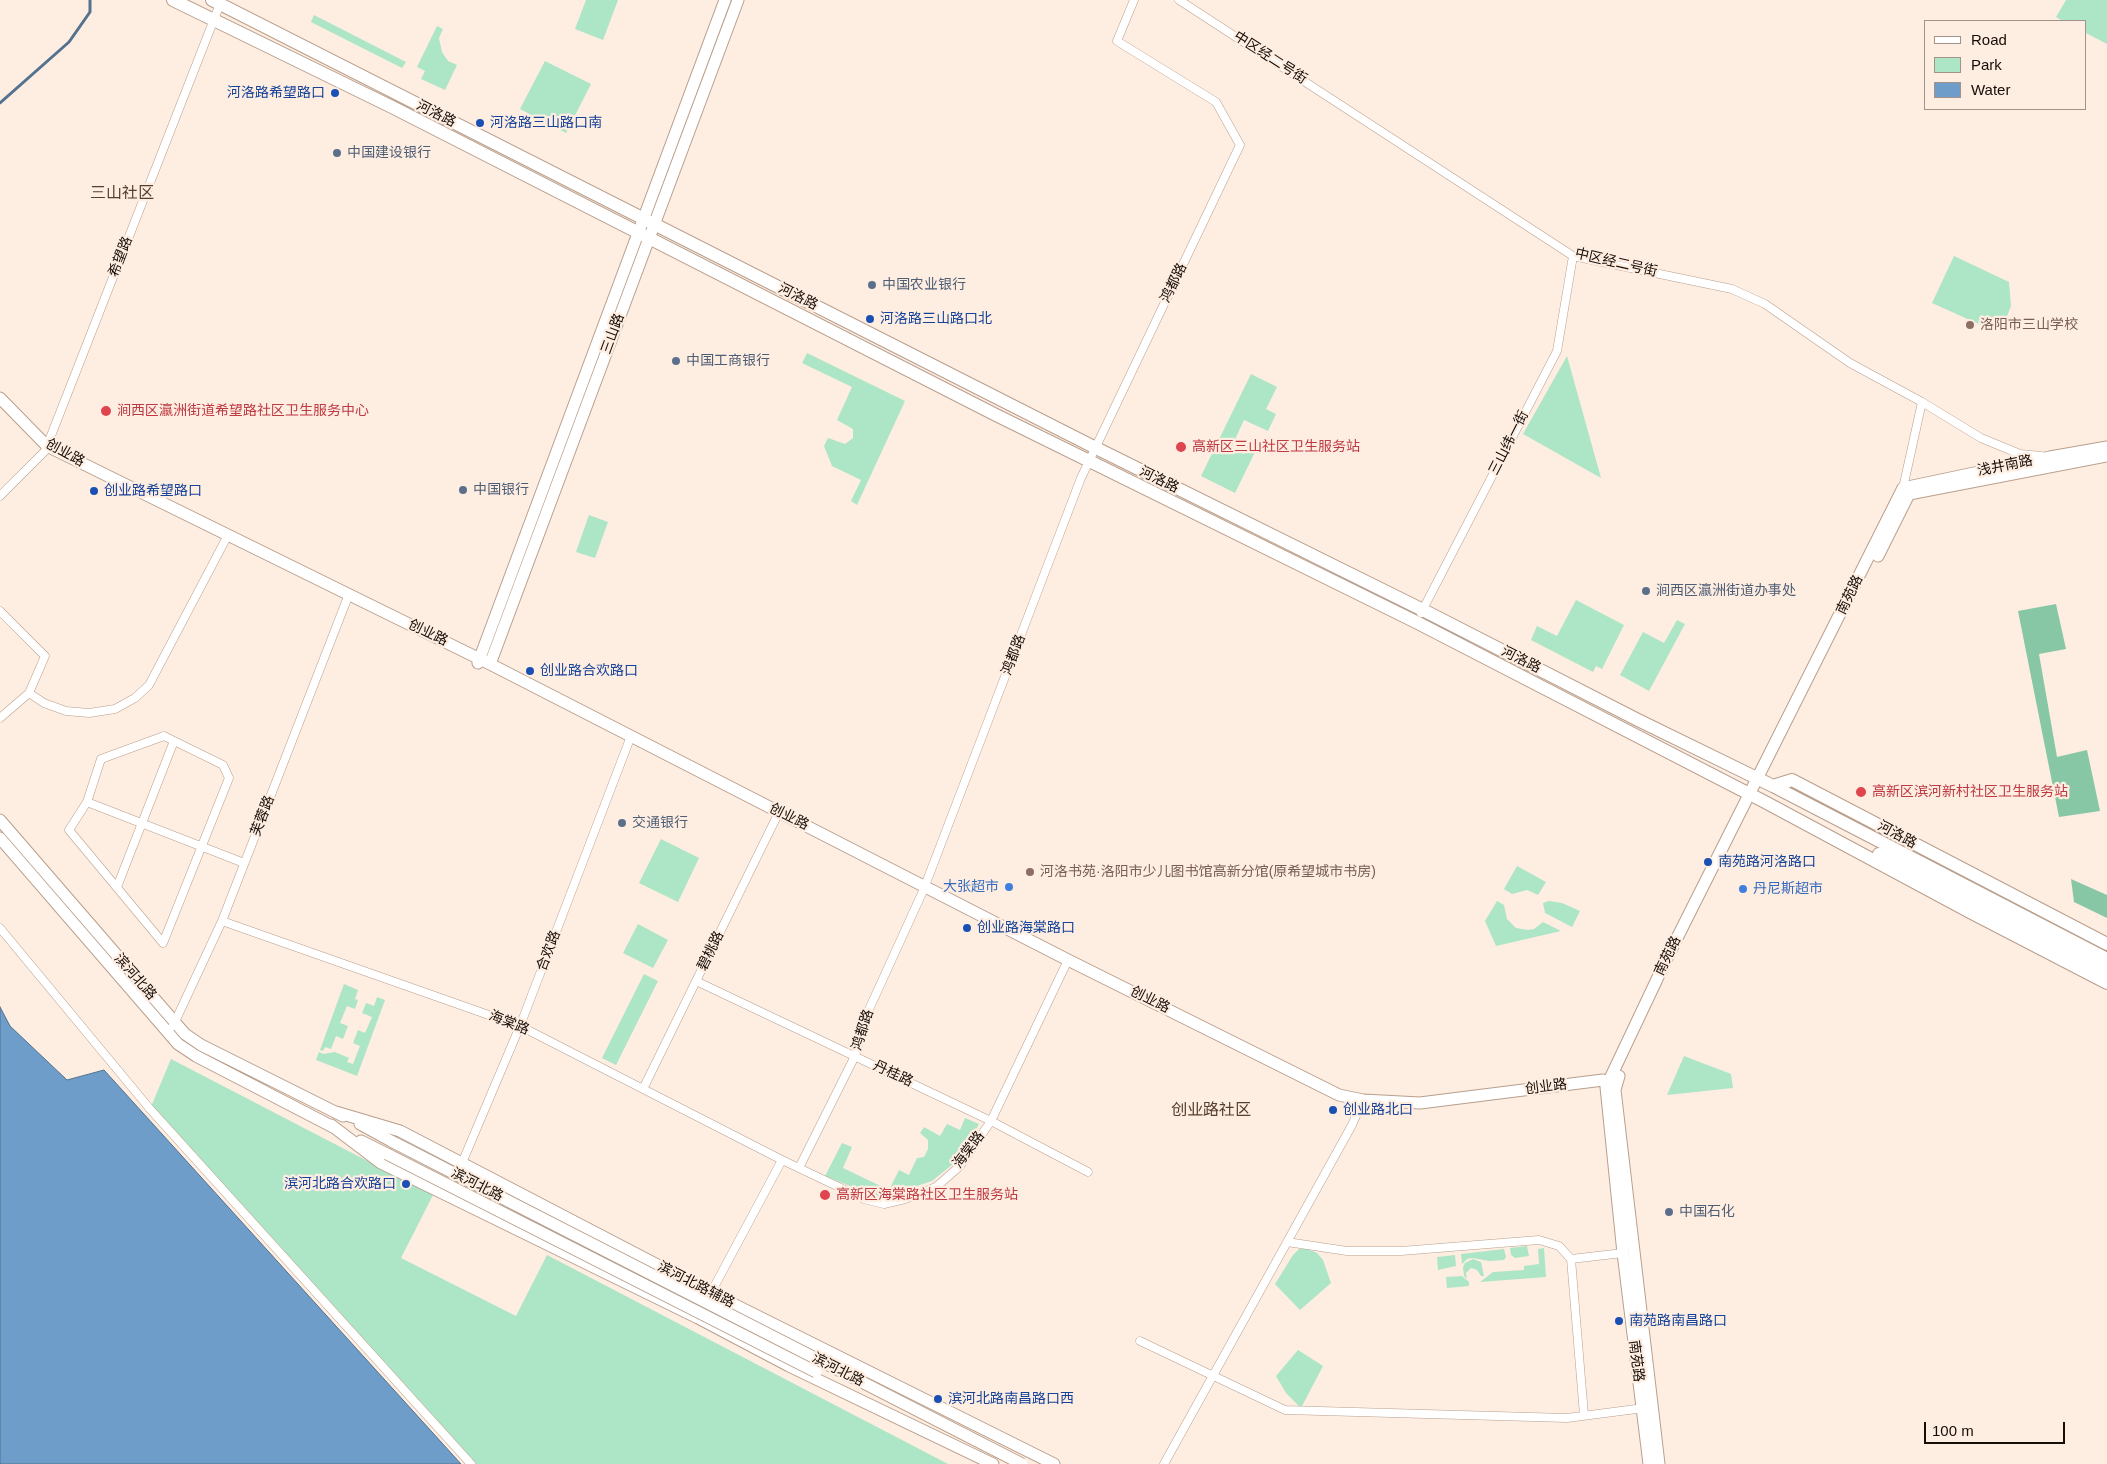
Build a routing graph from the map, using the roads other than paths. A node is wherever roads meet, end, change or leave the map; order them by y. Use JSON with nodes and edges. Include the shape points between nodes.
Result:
{"nodes":[{"id":1,"x":173,"y":0,"type":"edge"},
{"id":2,"x":725,"y":0,"type":"edge"},
{"id":3,"x":738,"y":0,"type":"edge"},
{"id":4,"x":1134,"y":0,"type":"edge"},
{"id":5,"x":1179,"y":0,"type":"edge"},
{"id":6,"x":216,"y":2,"type":"edge"},
{"id":7,"x":213,"y":20,"type":"junction"},
{"id":8,"x":648,"y":221,"type":"junction"},
{"id":9,"x":643,"y":236,"type":"junction"},
{"id":10,"x":1573,"y":256,"type":"junction"},
{"id":11,"x":0,"y":398,"type":"edge"},
{"id":12,"x":1924,"y":403,"type":"junction"},
{"id":13,"x":0,"y":406,"type":"edge"},
{"id":14,"x":1094,"y":447,"type":"junction"},
{"id":15,"x":2107,"y":447,"type":"edge"},
{"id":16,"x":46,"y":449,"type":"junction"},
{"id":17,"x":2107,"y":456,"type":"edge"},
{"id":18,"x":2050,"y":457,"type":"junction"},
{"id":19,"x":1088,"y":460,"type":"junction"},
{"id":20,"x":1907,"y":490,"type":"junction"},
{"id":21,"x":0,"y":496,"type":"edge"},
{"id":22,"x":227,"y":538,"type":"junction"},
{"id":23,"x":348,"y":597,"type":"junction"},
{"id":24,"x":0,"y":610,"type":"edge"},
{"id":25,"x":1423,"y":610,"type":"junction"},
{"id":26,"x":1416,"y":622,"type":"junction"},
{"id":27,"x":484,"y":663,"type":"junction"},
{"id":28,"x":30,"y":693,"type":"junction"},
{"id":29,"x":0,"y":718,"type":"edge"},
{"id":30,"x":630,"y":738,"type":"junction"},
{"id":31,"x":174,"y":741,"type":"junction"},
{"id":32,"x":1765,"y":782,"type":"junction"},
{"id":33,"x":1753,"y":795,"type":"junction"},
{"id":34,"x":87,"y":802,"type":"junction"},
{"id":35,"x":778,"y":815,"type":"junction"},
{"id":36,"x":0,"y":820,"type":"edge"},
{"id":37,"x":142,"y":824,"type":"junction"},
{"id":38,"x":1818,"y":831,"type":"junction"},
{"id":39,"x":0,"y":838,"type":"edge"},
{"id":40,"x":200,"y":846,"type":"junction"},
{"id":41,"x":1884,"y":850,"type":"junction"},
{"id":42,"x":244,"y":863,"type":"junction"},
{"id":43,"x":116,"y":887,"type":"junction"},
{"id":44,"x":924,"y":889,"type":"junction"},
{"id":45,"x":222,"y":921,"type":"junction"},
{"id":46,"x":0,"y":928,"type":"edge"},
{"id":47,"x":2107,"y":944,"type":"edge"},
{"id":48,"x":2107,"y":959,"type":"edge"},
{"id":49,"x":1067,"y":962,"type":"junction"},
{"id":50,"x":2107,"y":971,"type":"edge"},
{"id":51,"x":696,"y":981,"type":"junction"},
{"id":52,"x":2107,"y":983,"type":"edge"},
{"id":53,"x":175,"y":1022,"type":"junction"},
{"id":54,"x":520,"y":1026,"type":"junction"},
{"id":55,"x":169,"y":1034,"type":"junction"},
{"id":56,"x":854,"y":1056,"type":"junction"},
{"id":57,"x":1611,"y":1085,"type":"junction"},
{"id":58,"x":643,"y":1089,"type":"junction"},
{"id":59,"x":1363,"y":1103,"type":"junction"},
{"id":60,"x":336,"y":1112,"type":"junction"},
{"id":61,"x":990,"y":1121,"type":"junction"},
{"id":62,"x":331,"y":1125,"type":"junction"},
{"id":63,"x":782,"y":1160,"type":"junction"},
{"id":64,"x":462,"y":1163,"type":"junction"},
{"id":65,"x":799,"y":1168,"type":"junction"},
{"id":66,"x":1088,"y":1172,"type":"dead end"},
{"id":67,"x":1287,"y":1242,"type":"junction"},
{"id":68,"x":1623,"y":1253,"type":"junction"},
{"id":69,"x":1571,"y":1259,"type":"junction"},
{"id":70,"x":712,"y":1293,"type":"junction"},
{"id":71,"x":698,"y":1318,"type":"junction"},
{"id":72,"x":1140,"y":1341,"type":"dead end"},
{"id":73,"x":1214,"y":1376,"type":"junction"},
{"id":74,"x":1643,"y":1408,"type":"junction"},
{"id":75,"x":1584,"y":1415,"type":"junction"},
{"id":76,"x":964,"y":1451,"type":"junction"},
{"id":77,"x":471,"y":1464,"type":"edge"},
{"id":78,"x":972,"y":1464,"type":"edge"},
{"id":79,"x":995,"y":1464,"type":"edge"},
{"id":80,"x":1022,"y":1464,"type":"edge"},
{"id":81,"x":1054,"y":1464,"type":"edge"},
{"id":82,"x":1164,"y":1464,"type":"edge"},
{"id":83,"x":1649,"y":1464,"type":"edge"},
{"id":84,"x":1659,"y":1464,"type":"edge"}],
"edges":[{"from":1,"to":7,"type":"main road","name":"河洛路"},
{"from":2,"to":8,"type":"street","name":"三山路"},
{"from":3,"to":8,"type":"street","name":"三山路"},
{"from":4,"to":14,"type":"street","name":"鸿都路","via":[[1117,41],[1216,102],[1240,145]]},
{"from":5,"to":10,"type":"street","name":"中区经二号街"},
{"from":6,"to":7,"type":"street","name":"希望路"},
{"from":6,"to":8,"type":"main road","name":"河洛路"},
{"from":7,"to":9,"type":"main road","name":"河洛路","via":[[392,107]]},
{"from":7,"to":16,"type":"street","name":"希望路"},
{"from":8,"to":9,"type":"street","name":"三山路"},
{"from":8,"to":14,"type":"main road","name":"河洛路"},
{"from":9,"to":19,"type":"main road","name":"河洛路"},
{"from":9,"to":27,"type":"street","name":"三山路"},
{"from":10,"to":12,"type":"street","name":"中区经二号街","via":[[1732,289],[1765,304],[1850,363]]},
{"from":10,"to":25,"type":"street","name":"三山纬一街","via":[[1556,351]]},
{"from":11,"to":16,"type":"street","name":"创业路"},
{"from":12,"to":18,"type":"street","name":"中区经二号街","via":[[1981,438],[2020,454]]},
{"from":12,"to":20,"type":"street"},
{"from":13,"to":16,"type":"street","name":"创业路"},
{"from":14,"to":19,"type":"street","name":"鸿都路"},
{"from":14,"to":25,"type":"main road","name":"河洛路"},
{"from":15,"to":18,"type":"street","name":"浅井南路"},
{"from":16,"to":21,"type":"street","name":"希望路"},
{"from":16,"to":22,"type":"street","name":"创业路"},
{"from":17,"to":20,"type":"street","name":"浅井南路"},
{"from":18,"to":20,"type":"street","name":"浅井南路"},
{"from":19,"to":26,"type":"main road","name":"河洛路"},
{"from":19,"to":44,"type":"street","name":"鸿都路"},
{"from":20,"to":32,"type":"street","name":"南苑路"},
{"from":22,"to":23,"type":"street","name":"创业路"},
{"from":22,"to":28,"type":"street","via":[[149,685],[135,698],[115,709],[89,713],[66,711],[44,703]]},
{"from":23,"to":27,"type":"street","name":"创业路"},
{"from":23,"to":42,"type":"street","name":"芙蓉路"},
{"from":24,"to":28,"type":"street","via":[[45,656]]},
{"from":25,"to":26,"type":"street","name":"三山纬一街"},
{"from":25,"to":32,"type":"main road","name":"河洛路"},
{"from":26,"to":33,"type":"main road","name":"河洛路"},
{"from":27,"to":30,"type":"street","name":"创业路"},
{"from":28,"to":29,"type":"street"},
{"from":30,"to":35,"type":"street","name":"创业路"},
{"from":30,"to":54,"type":"street","name":"合欢路"},
{"from":31,"to":34,"type":"street","via":[[164,736],[101,760]]},
{"from":31,"to":37,"type":"street"},
{"from":31,"to":40,"type":"street","via":[[223,765],[229,778]]},
{"from":32,"to":33,"type":"street","name":"南苑路"},
{"from":32,"to":41,"type":"main road"},
{"from":32,"to":47,"type":"main road","name":"河洛路","via":[[1792,780]]},
{"from":33,"to":38,"type":"main road","name":"河洛路"},
{"from":33,"to":57,"type":"street","name":"南苑路","via":[[1666,958]]},
{"from":34,"to":37,"type":"street"},
{"from":34,"to":43,"type":"street","via":[[69,830]]},
{"from":35,"to":44,"type":"street","name":"创业路"},
{"from":35,"to":51,"type":"street","name":"碧桃路"},
{"from":36,"to":53,"type":"street","name":"滨河北路"},
{"from":37,"to":40,"type":"street"},
{"from":37,"to":43,"type":"street"},
{"from":38,"to":41,"type":"main road","name":"河洛路"},
{"from":38,"to":52,"type":"main road","name":"河洛路"},
{"from":39,"to":55,"type":"street","name":"滨河北路"},
{"from":40,"to":42,"type":"street"},
{"from":40,"to":43,"type":"street","via":[[163,943]]},
{"from":41,"to":48,"type":"main road"},
{"from":41,"to":50,"type":"main road"},
{"from":42,"to":45,"type":"street","name":"芙蓉路"},
{"from":44,"to":49,"type":"street","name":"创业路"},
{"from":44,"to":56,"type":"street","name":"鸿都路","via":[[866,1016]]},
{"from":45,"to":53,"type":"street","name":"芙蓉路"},
{"from":45,"to":54,"type":"street","name":"海棠路"},
{"from":46,"to":77,"type":"street","via":[[150,1109]]},
{"from":49,"to":59,"type":"street","name":"创业路","via":[[1337,1100]]},
{"from":49,"to":61,"type":"street","name":"海棠路"},
{"from":51,"to":56,"type":"street","name":"丹桂路"},
{"from":51,"to":58,"type":"street","name":"碧桃路"},
{"from":53,"to":55,"type":"street","name":"芙蓉路"},
{"from":53,"to":60,"type":"street","name":"滨河北路","via":[[201,1045]]},
{"from":54,"to":58,"type":"street","name":"海棠路"},
{"from":54,"to":64,"type":"street","name":"合欢路"},
{"from":55,"to":62,"type":"street","name":"滨河北路","via":[[196,1056]]},
{"from":56,"to":61,"type":"street","name":"丹桂路"},
{"from":56,"to":65,"type":"street","name":"鸿都路"},
{"from":57,"to":59,"type":"street","name":"创业路","via":[[1603,1080],[1420,1103]]},
{"from":57,"to":68,"type":"street","name":"南苑路"},
{"from":57,"to":84,"type":"street","name":"南苑路"},
{"from":58,"to":63,"type":"street","name":"海棠路"},
{"from":59,"to":67,"type":"street"},
{"from":60,"to":64,"type":"street","name":"滨河北路辅路","via":[[400,1132]]},
{"from":60,"to":80,"type":"street","name":"滨河北路","bridge":true},
{"from":61,"to":65,"type":"street","name":"海棠路","via":[[960,1166],[936,1187],[905,1199],[884,1204],[864,1199]]},
{"from":61,"to":66,"type":"street","name":"丹桂路"},
{"from":62,"to":71,"type":"street","name":"滨河北路辅路","via":[[381,1163]]},
{"from":62,"to":79,"type":"street","name":"滨河北路","bridge":true},
{"from":63,"to":65,"type":"street","name":"海棠路"},
{"from":63,"to":70,"type":"street"},
{"from":64,"to":70,"type":"street","name":"滨河北路辅路"},
{"from":67,"to":69,"type":"street","via":[[1347,1251],[1401,1251],[1539,1240],[1559,1246]]},
{"from":67,"to":73,"type":"street"},
{"from":68,"to":69,"type":"street"},
{"from":68,"to":74,"type":"street","name":"南苑路"},
{"from":69,"to":75,"type":"street"},
{"from":70,"to":71,"type":"street"},
{"from":70,"to":81,"type":"street","name":"滨河北路辅路"},
{"from":71,"to":76,"type":"street","name":"滨河北路辅路"},
{"from":72,"to":73,"type":"street"},
{"from":73,"to":75,"type":"street","via":[[1285,1410],[1567,1418]]},
{"from":73,"to":82,"type":"street"},
{"from":74,"to":75,"type":"street"},
{"from":74,"to":83,"type":"street","name":"南苑路"},
{"from":76,"to":78,"type":"street"},
{"from":76,"to":79,"type":"street","name":"滨河北路辅路"}]}
